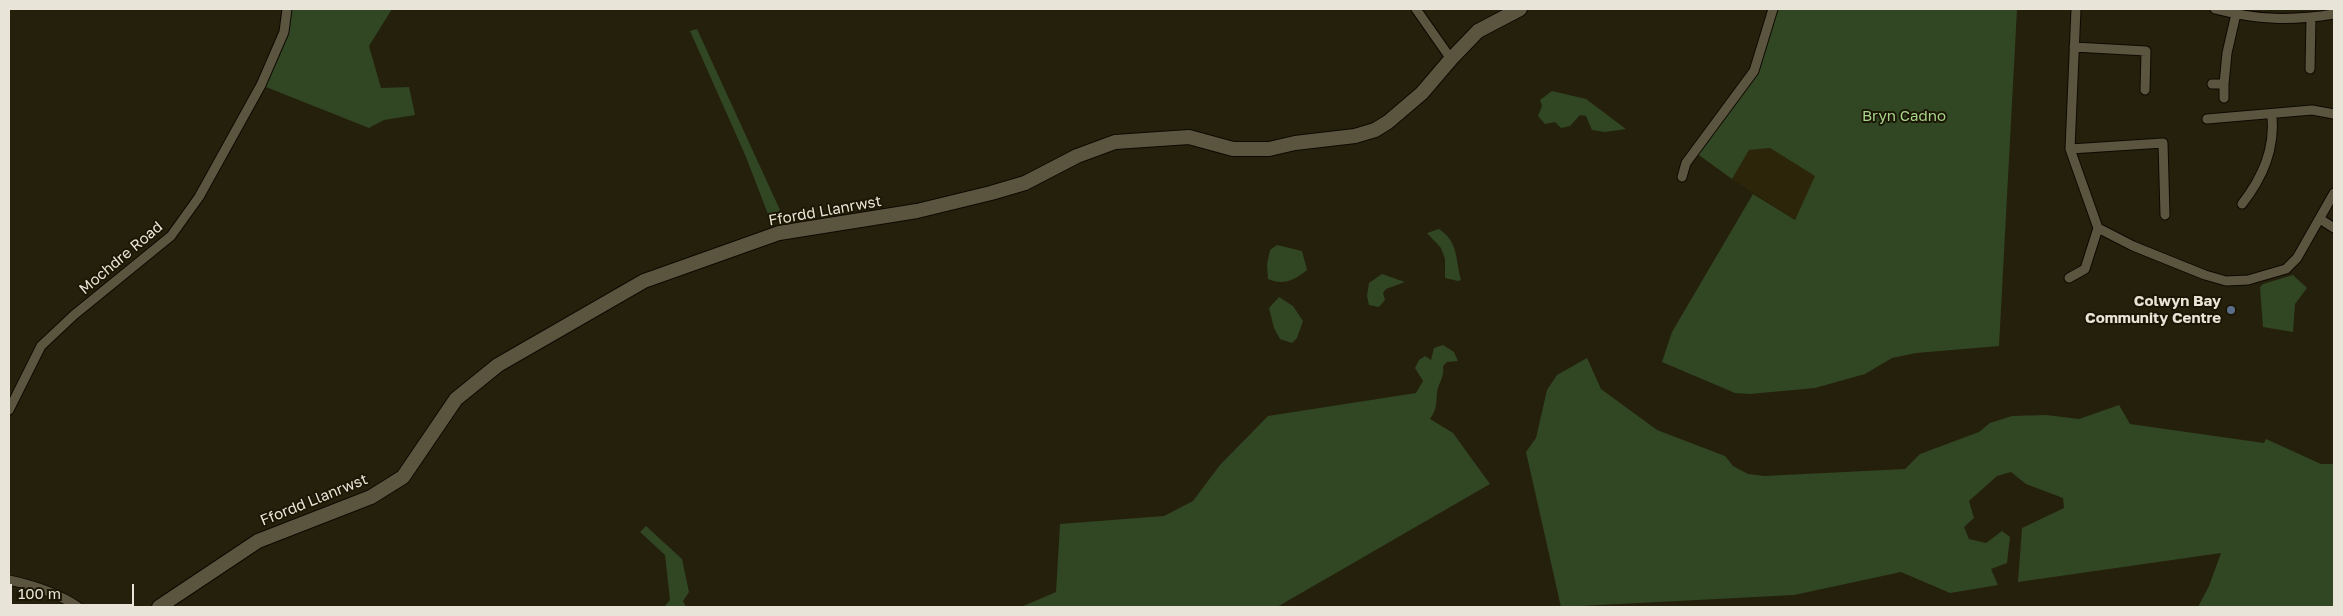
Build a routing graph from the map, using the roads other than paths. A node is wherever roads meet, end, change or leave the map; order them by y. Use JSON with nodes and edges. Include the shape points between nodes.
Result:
{"nodes":[{"id":1,"x":287,"y":9,"type":"edge"},
{"id":2,"x":1416,"y":9,"type":"edge"},
{"id":3,"x":1520,"y":9,"type":"edge"},
{"id":4,"x":1773,"y":9,"type":"edge"},
{"id":5,"x":2076,"y":9,"type":"edge"},
{"id":6,"x":2215,"y":9,"type":"edge"},
{"id":7,"x":2236,"y":14,"type":"junction"},
{"id":8,"x":2334,"y":14,"type":"edge"},
{"id":9,"x":2312,"y":18,"type":"junction"},
{"id":10,"x":2074,"y":47,"type":"junction"},
{"id":11,"x":1451,"y":59,"type":"junction"},
{"id":12,"x":2310,"y":70,"type":"dead end"},
{"id":13,"x":2212,"y":84,"type":"dead end"},
{"id":14,"x":2224,"y":84,"type":"junction"},
{"id":15,"x":2145,"y":90,"type":"dead end"},
{"id":16,"x":2224,"y":98,"type":"dead end"},
{"id":17,"x":2334,"y":114,"type":"edge"},
{"id":18,"x":2272,"y":115,"type":"junction"},
{"id":19,"x":2207,"y":119,"type":"dead end"},
{"id":20,"x":2070,"y":149,"type":"junction"},
{"id":21,"x":1682,"y":177,"type":"dead end"},
{"id":22,"x":2334,"y":193,"type":"edge"},
{"id":23,"x":2242,"y":204,"type":"dead end"},
{"id":24,"x":2165,"y":215,"type":"dead end"},
{"id":25,"x":2320,"y":218,"type":"junction"},
{"id":26,"x":2098,"y":228,"type":"junction"},
{"id":27,"x":2334,"y":228,"type":"edge"},
{"id":28,"x":2069,"y":278,"type":"dead end"},
{"id":29,"x":9,"y":410,"type":"edge"},
{"id":30,"x":9,"y":580,"type":"edge"},
{"id":31,"x":78,"y":607,"type":"edge"},
{"id":32,"x":158,"y":607,"type":"edge"}],
"edges":[{"from":1,"to":29,"type":"street","name":"Mochdre Road","via":[[284,32],[261,85],[199,197],[171,236],[41,346]]},
{"from":2,"to":11,"type":"street"},
{"from":3,"to":11,"type":"main road","name":"Ffordd Llanrwst","via":[[1478,31]]},
{"from":4,"to":21,"type":"street","via":[[1754,71],[1686,163]]},
{"from":5,"to":10,"type":"street"},
{"from":6,"to":7,"type":"street"},
{"from":7,"to":9,"type":"street","via":[[2264,19]]},
{"from":7,"to":14,"type":"street"},
{"from":8,"to":9,"type":"street"},
{"from":9,"to":12,"type":"street"},
{"from":10,"to":15,"type":"street","via":[[2146,51]]},
{"from":10,"to":20,"type":"street"},
{"from":11,"to":32,"type":"main road","name":"Ffordd Llanrwst","via":[[1422,93],[1388,122],[1354,136],[1252,150],[1189,136],[1115,142],[1077,156],[1024,183],[991,193],[918,211],[779,233],[644,281],[498,365],[456,399],[403,477],[372,497],[258,541]]},
{"from":13,"to":14,"type":"street"},
{"from":14,"to":16,"type":"street"},
{"from":17,"to":18,"type":"street","via":[[2312,110]]},
{"from":18,"to":19,"type":"street"},
{"from":18,"to":23,"type":"street","via":[[2274,134],[2271,150]]},
{"from":20,"to":24,"type":"street","via":[[2163,143]]},
{"from":20,"to":26,"type":"street"},
{"from":22,"to":25,"type":"street"},
{"from":25,"to":26,"type":"street","via":[[2297,258],[2286,269],[2248,280],[2226,281],[2133,246]]},
{"from":25,"to":27,"type":"street"},
{"from":26,"to":28,"type":"street","via":[[2085,269]]},
{"from":30,"to":31,"type":"street","via":[[66,599]]}]}
